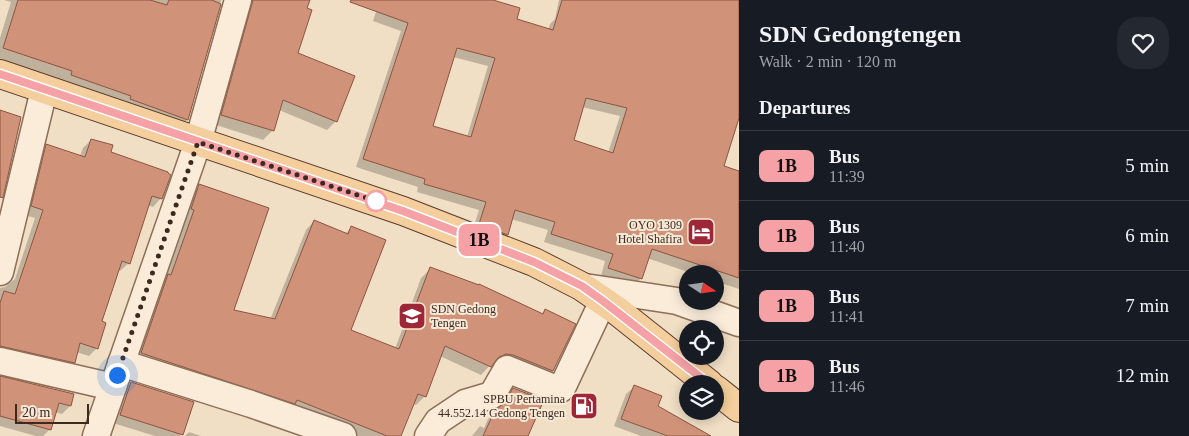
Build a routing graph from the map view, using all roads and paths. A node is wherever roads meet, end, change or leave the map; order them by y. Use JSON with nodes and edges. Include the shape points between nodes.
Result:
{"nodes":[{"id":1,"x":238,"y":0,"type":"edge"},
{"id":2,"x":0,"y":74,"type":"edge"},
{"id":3,"x":44,"y":90,"type":"junction"},
{"id":4,"x":198,"y":142,"type":"junction"},
{"id":5,"x":0,"y":272,"type":"edge"},
{"id":6,"x":592,"y":294,"type":"junction"},
{"id":7,"x":739,"y":323,"type":"edge"},
{"id":8,"x":0,"y":361,"type":"edge"},
{"id":9,"x":121,"y":363,"type":"junction"},
{"id":10,"x":697,"y":375,"type":"edge"},
{"id":11,"x":112,"y":387,"type":"junction"},
{"id":12,"x":724,"y":396,"type":"edge"},
{"id":13,"x":739,"y":408,"type":"edge"},
{"id":14,"x":96,"y":436,"type":"edge"},
{"id":15,"x":343,"y":436,"type":"edge"},
{"id":16,"x":428,"y":436,"type":"edge"}],
"edges":[{"from":1,"to":4,"type":"street"},
{"from":2,"to":3,"type":"main road"},
{"from":3,"to":4,"type":"main road"},
{"from":3,"to":5,"type":"street"},
{"from":4,"to":6,"type":"main road","via":[[403,211],[534,262]]},
{"from":4,"to":9,"type":"street"},
{"from":6,"to":7,"type":"street","via":[[677,301]]},
{"from":6,"to":10,"type":"main road"},
{"from":6,"to":16,"type":"street","via":[[562,388],[559,390],[507,369],[492,396],[465,403],[438,421]]},
{"from":8,"to":11,"type":"street"},
{"from":9,"to":11,"type":"street"},
{"from":9,"to":15,"type":"street"},
{"from":11,"to":14,"type":"street"},
{"from":12,"to":13,"type":"main road"}]}
